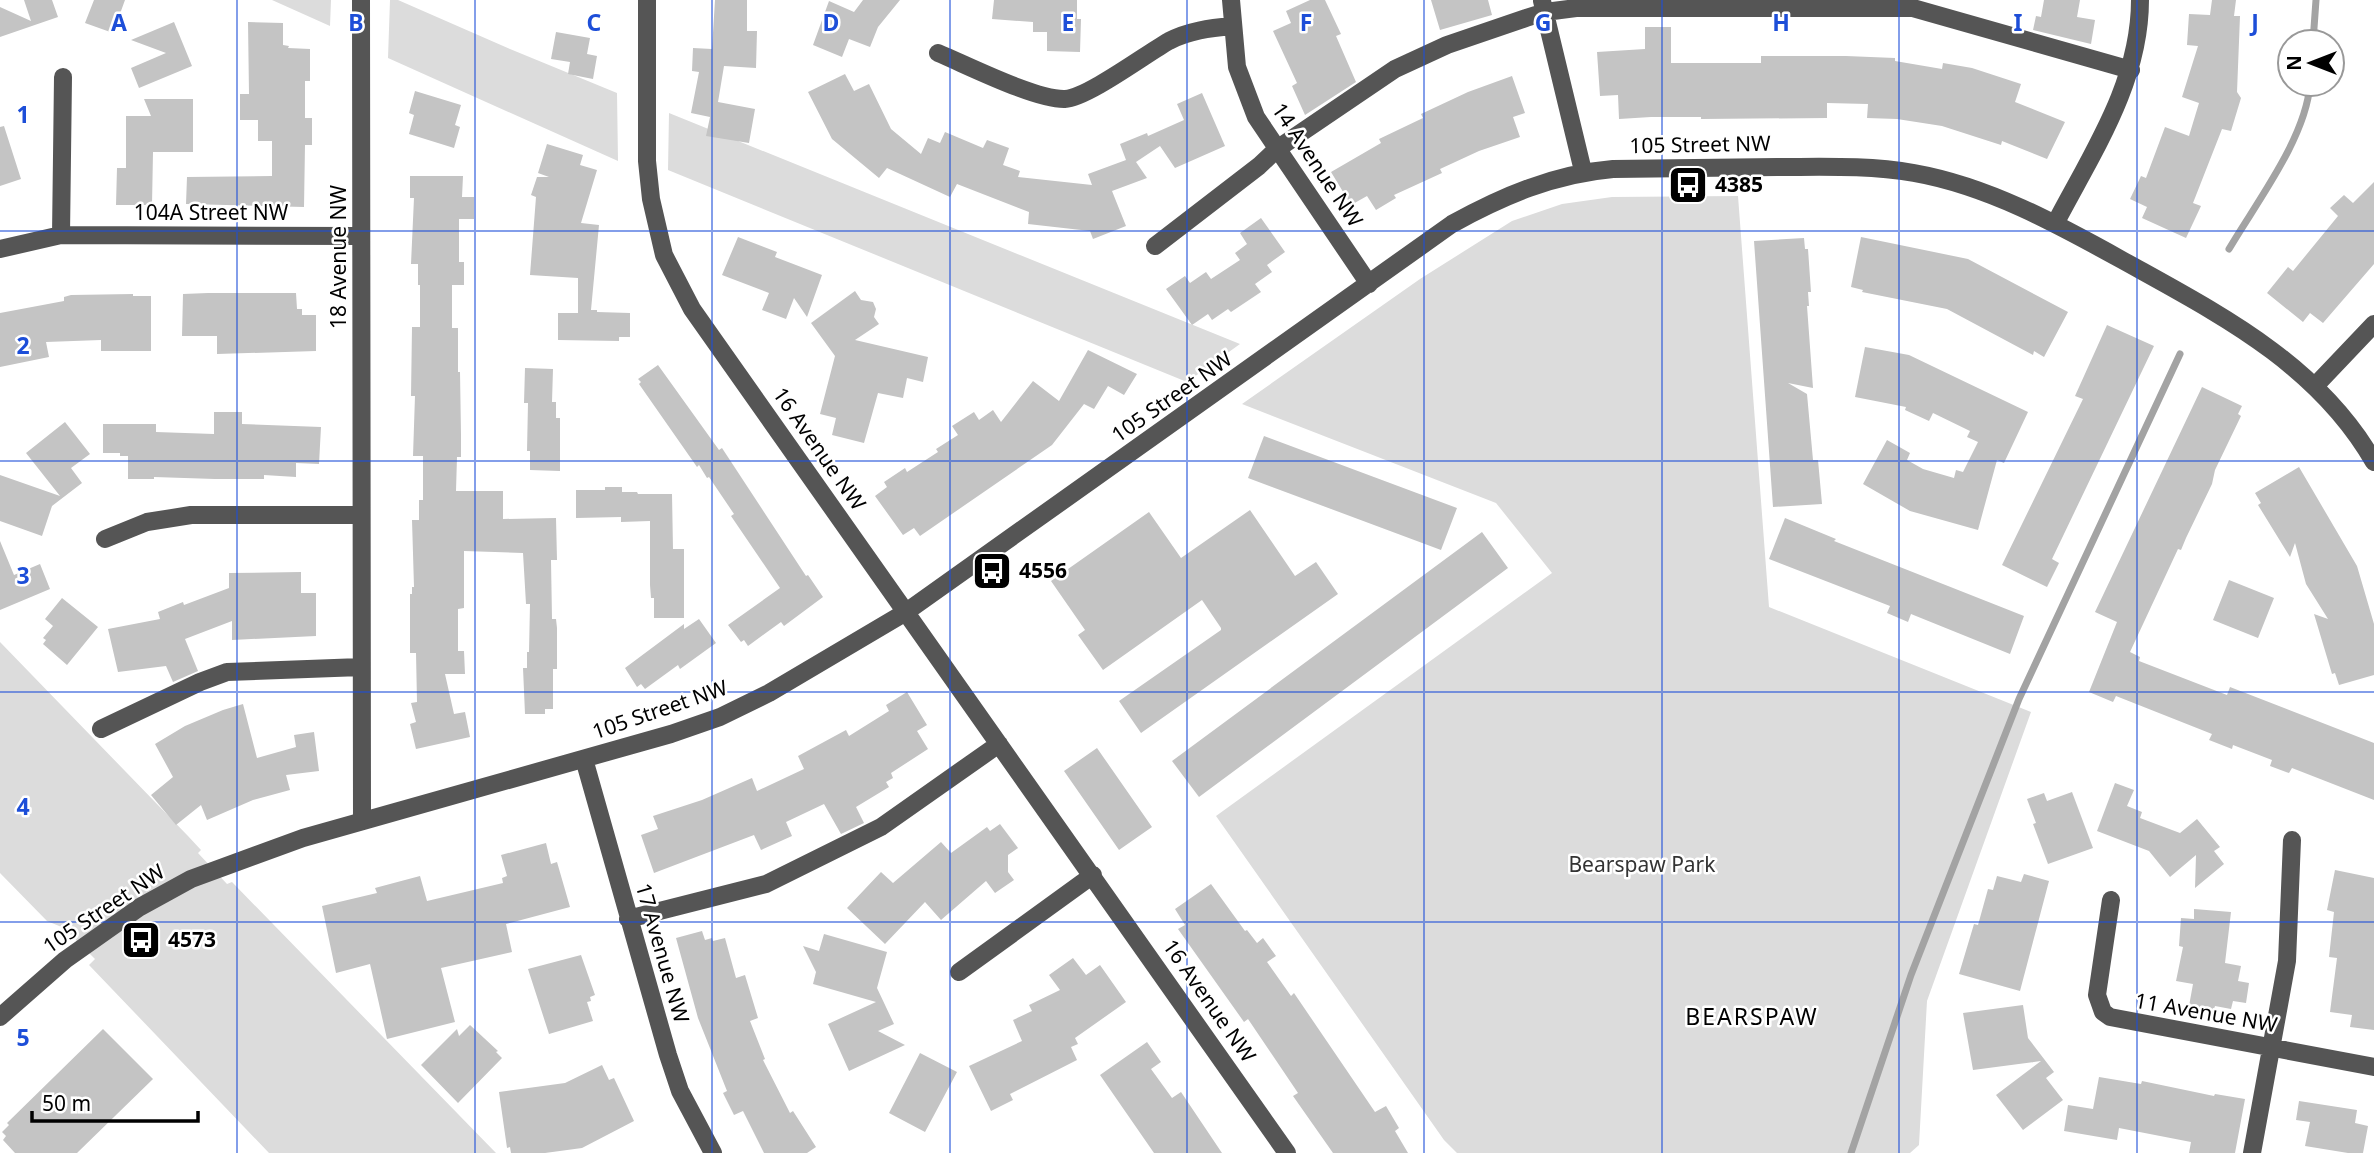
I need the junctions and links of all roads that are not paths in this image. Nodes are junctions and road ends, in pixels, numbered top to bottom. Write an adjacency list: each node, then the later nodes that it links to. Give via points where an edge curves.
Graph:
1 (362, 0): 14 (street, 18 Avenue NW)
2 (647, 0): 23 (street, 16 Avenue NW, via 647,161 650,199 664,255 692,309)
3 (1231, 0): 6 (street, 14 Avenue NW)
4 (2140, 0): 8 (street)
5 (1543, 6): 8 (street, via 1913,8); 10 (street, via 1395,69); 11 (street)
6 (1232, 26): 7 (street, via 1171,40 1091,89 1066,99 1033,92); 10 (street, 14 Avenue NW, via 1245,93)
7 (938, 53)
8 (2131, 69): 12 (street)
9 (63, 77): 13 (street)
10 (1277, 149): 15 (street); 17 (street, 14 Avenue NW)
11 (1583, 171): 12 (street, 105 Street NW, via 1884,169 1983,191); 17 (street, 105 Street NW, via 1486,205)
12 (2055, 224): 19 (street, 105 Street NW, via 2227,319)
13 (61, 235): 14 (street, 104A Street NW); 16 (street, 104A Street NW)
14 (361, 236): 21 (street, 18 Avenue NW)
15 (1156, 246)
16 (0, 249)
17 (1369, 284): 23 (street, 105 Street NW)
18 (2374, 324): 19 (street)
19 (2315, 386): 20 (street)
20 (2374, 462)
21 (361, 514): 22 (street, via 191,516 147,522); 24 (street, 18 Avenue NW)
22 (106, 538)
23 (906, 612): 26 (street, 16 Avenue NW); 27 (street, 105 Street NW, via 720,717)
24 (361, 667): 25 (street, via 228,671); 28 (street, 18 Avenue NW)
25 (101, 729)
26 (999, 744): 30 (street, 16 Avenue NW); 32 (street, via 881,827 766,884)
27 (584, 760): 28 (street, 105 Street NW); 32 (street, 17 Avenue NW)
28 (362, 821): 34 (street, 105 Street NW, via 191,879 140,907 65,960)
29 (2292, 840): 35 (street, via 2287,961)
30 (1093, 875): 33 (street); 38 (street, 16 Avenue NW)
31 (2111, 900): 35 (street, 11 Avenue NW, via 2097,985 2103,1012 2121,1020)
32 (628, 919): 37 (street, 17 Avenue NW, via 680,1091)
33 (959, 972)
34 (0, 1017)
35 (2272, 1048): 36 (street, 11 Avenue NW); 39 (street)
36 (2374, 1067)
37 (713, 1153)
38 (1287, 1153)
39 (2252, 1153)

